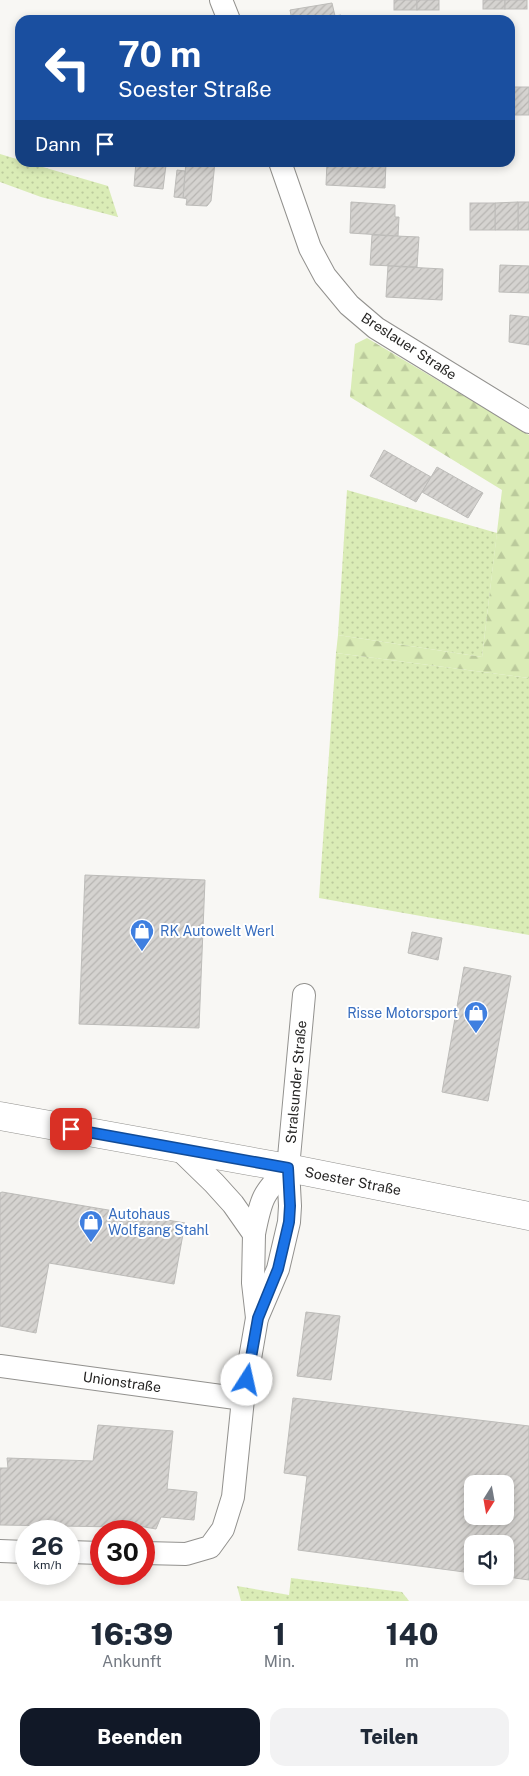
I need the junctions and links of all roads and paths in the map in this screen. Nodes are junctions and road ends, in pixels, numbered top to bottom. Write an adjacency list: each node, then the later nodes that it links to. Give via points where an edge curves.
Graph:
1 (222, 0): 2 (street)
2 (227, 15)
3 (282, 167): 4 (street, Breslauer Straße, via 310,248 326,276 349,305 376,328)
4 (529, 422)
5 (304, 995): 8 (street, Stralsunder Straße)
6 (0, 1116): 7 (main road, Soester Straße)
7 (178, 1148): 8 (main road, Soester Straße); 10 (street, via 226,1197)
8 (288, 1168): 9 (main road, Soester Straße); 10 (street, via 267,1190 260,1203); 11 (street, via 290,1206 287,1230 278,1269)
9 (529, 1216)
10 (254, 1234): 11 (street, via 253,1283)
11 (258, 1318): 13 (street)
12 (0, 1366): 13 (street, Unionstraße)
13 (243, 1399): 16 (street, via 233,1496 223,1529 210,1547 186,1554)
14 (0, 1551): 15 (street)
15 (15, 1552)
16 (155, 1553)

